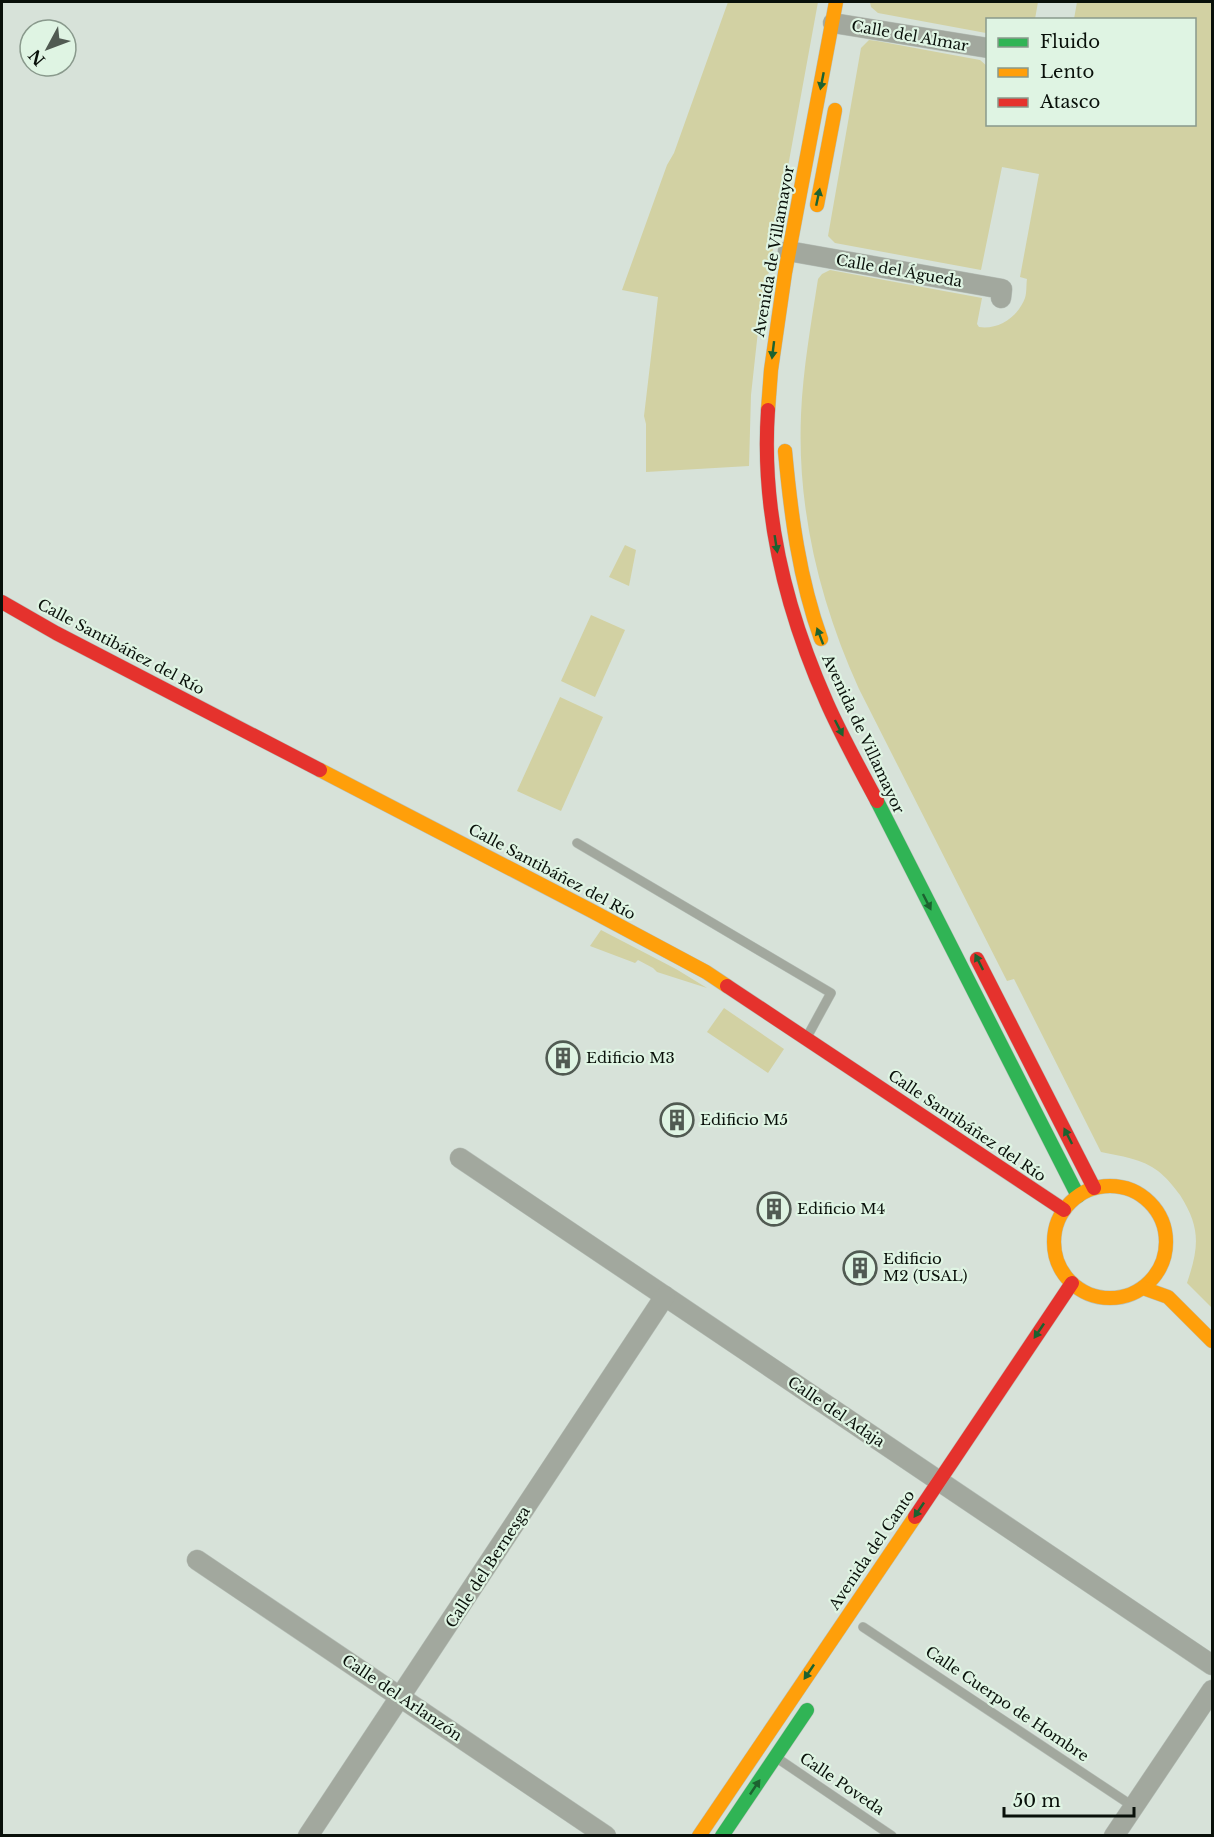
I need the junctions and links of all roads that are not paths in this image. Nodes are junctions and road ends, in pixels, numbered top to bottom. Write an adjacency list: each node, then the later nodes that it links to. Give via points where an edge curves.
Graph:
1 (836, 2): 2 (main road, Avenida de Villamayor)
2 (845, 24): 3 (street, Calle del Almar); 6 (main road, Avenida de Villamayor, one-way to 6)
3 (986, 48)
4 (837, 94): 5 (main road, one-way to 4)
5 (813, 220)
6 (802, 253): 7 (street, Calle del Águeda, via 1002,289); 16 (main road, Avenida de Villamayor, one-way to 16, via 775,328 766,439 770,505 780,567 798,631 827,704)
7 (1001, 298)
8 (784, 442): 10 (main road, Avenida de Villamayor, one-way to 8, via 814,621 798,556)
9 (2, 602): 13 (main road, Calle Santibáñez del Río, via 706,972)
10 (826, 651)
11 (577, 843): 13 (lane, via 831,993)
12 (973, 950): 15 (main road, one-way to 12)
13 (806, 1039): 17 (main road, Calle Santibáñez del Río)
14 (460, 1158): 21 (street, Calle del Adaja)
15 (1094, 1188): 16 (main road); 18 (main road, via 1128,1189 1155,1208 1166,1239)
16 (1078, 1196): 17 (main road)
17 (1064, 1210): 19 (main road, via 1057,1224 1055,1248 1062,1270)
18 (1159, 1270): 20 (main road); 22 (main road)
19 (1072, 1282): 20 (main road, via 1084,1298 1125,1296); 24 (main road, Avenida del Canto, one-way to 24)
20 (1143, 1288): 22 (main road)
21 (665, 1296): 24 (street, Calle del Adaja); 29 (street, Calle del Bernesga)
22 (1168, 1298): 23 (main road)
23 (1212, 1341)
24 (950, 1488): 27 (street, Calle del Adaja); 35 (main road, Avenida del Canto, one-way to 35)
25 (197, 1560): 29 (street, Calle del Arlanzón)
26 (863, 1627): 32 (lane, Calle Cuerpo de Hombre)
27 (1212, 1665)
28 (1212, 1690): 32 (street)
29 (401, 1697): 33 (street, Calle del Bernesga); 34 (street, Calle del Arlanzón)
30 (813, 1701): 31 (main road)
31 (775, 1756): 36 (main road, one-way to 31); 37 (lane, Calle Poveda)
32 (1134, 1807): 38 (street)
33 (308, 1836)
34 (606, 1836)
35 (699, 1836)
36 (722, 1836)
37 (892, 1836)
38 (1114, 1836)

